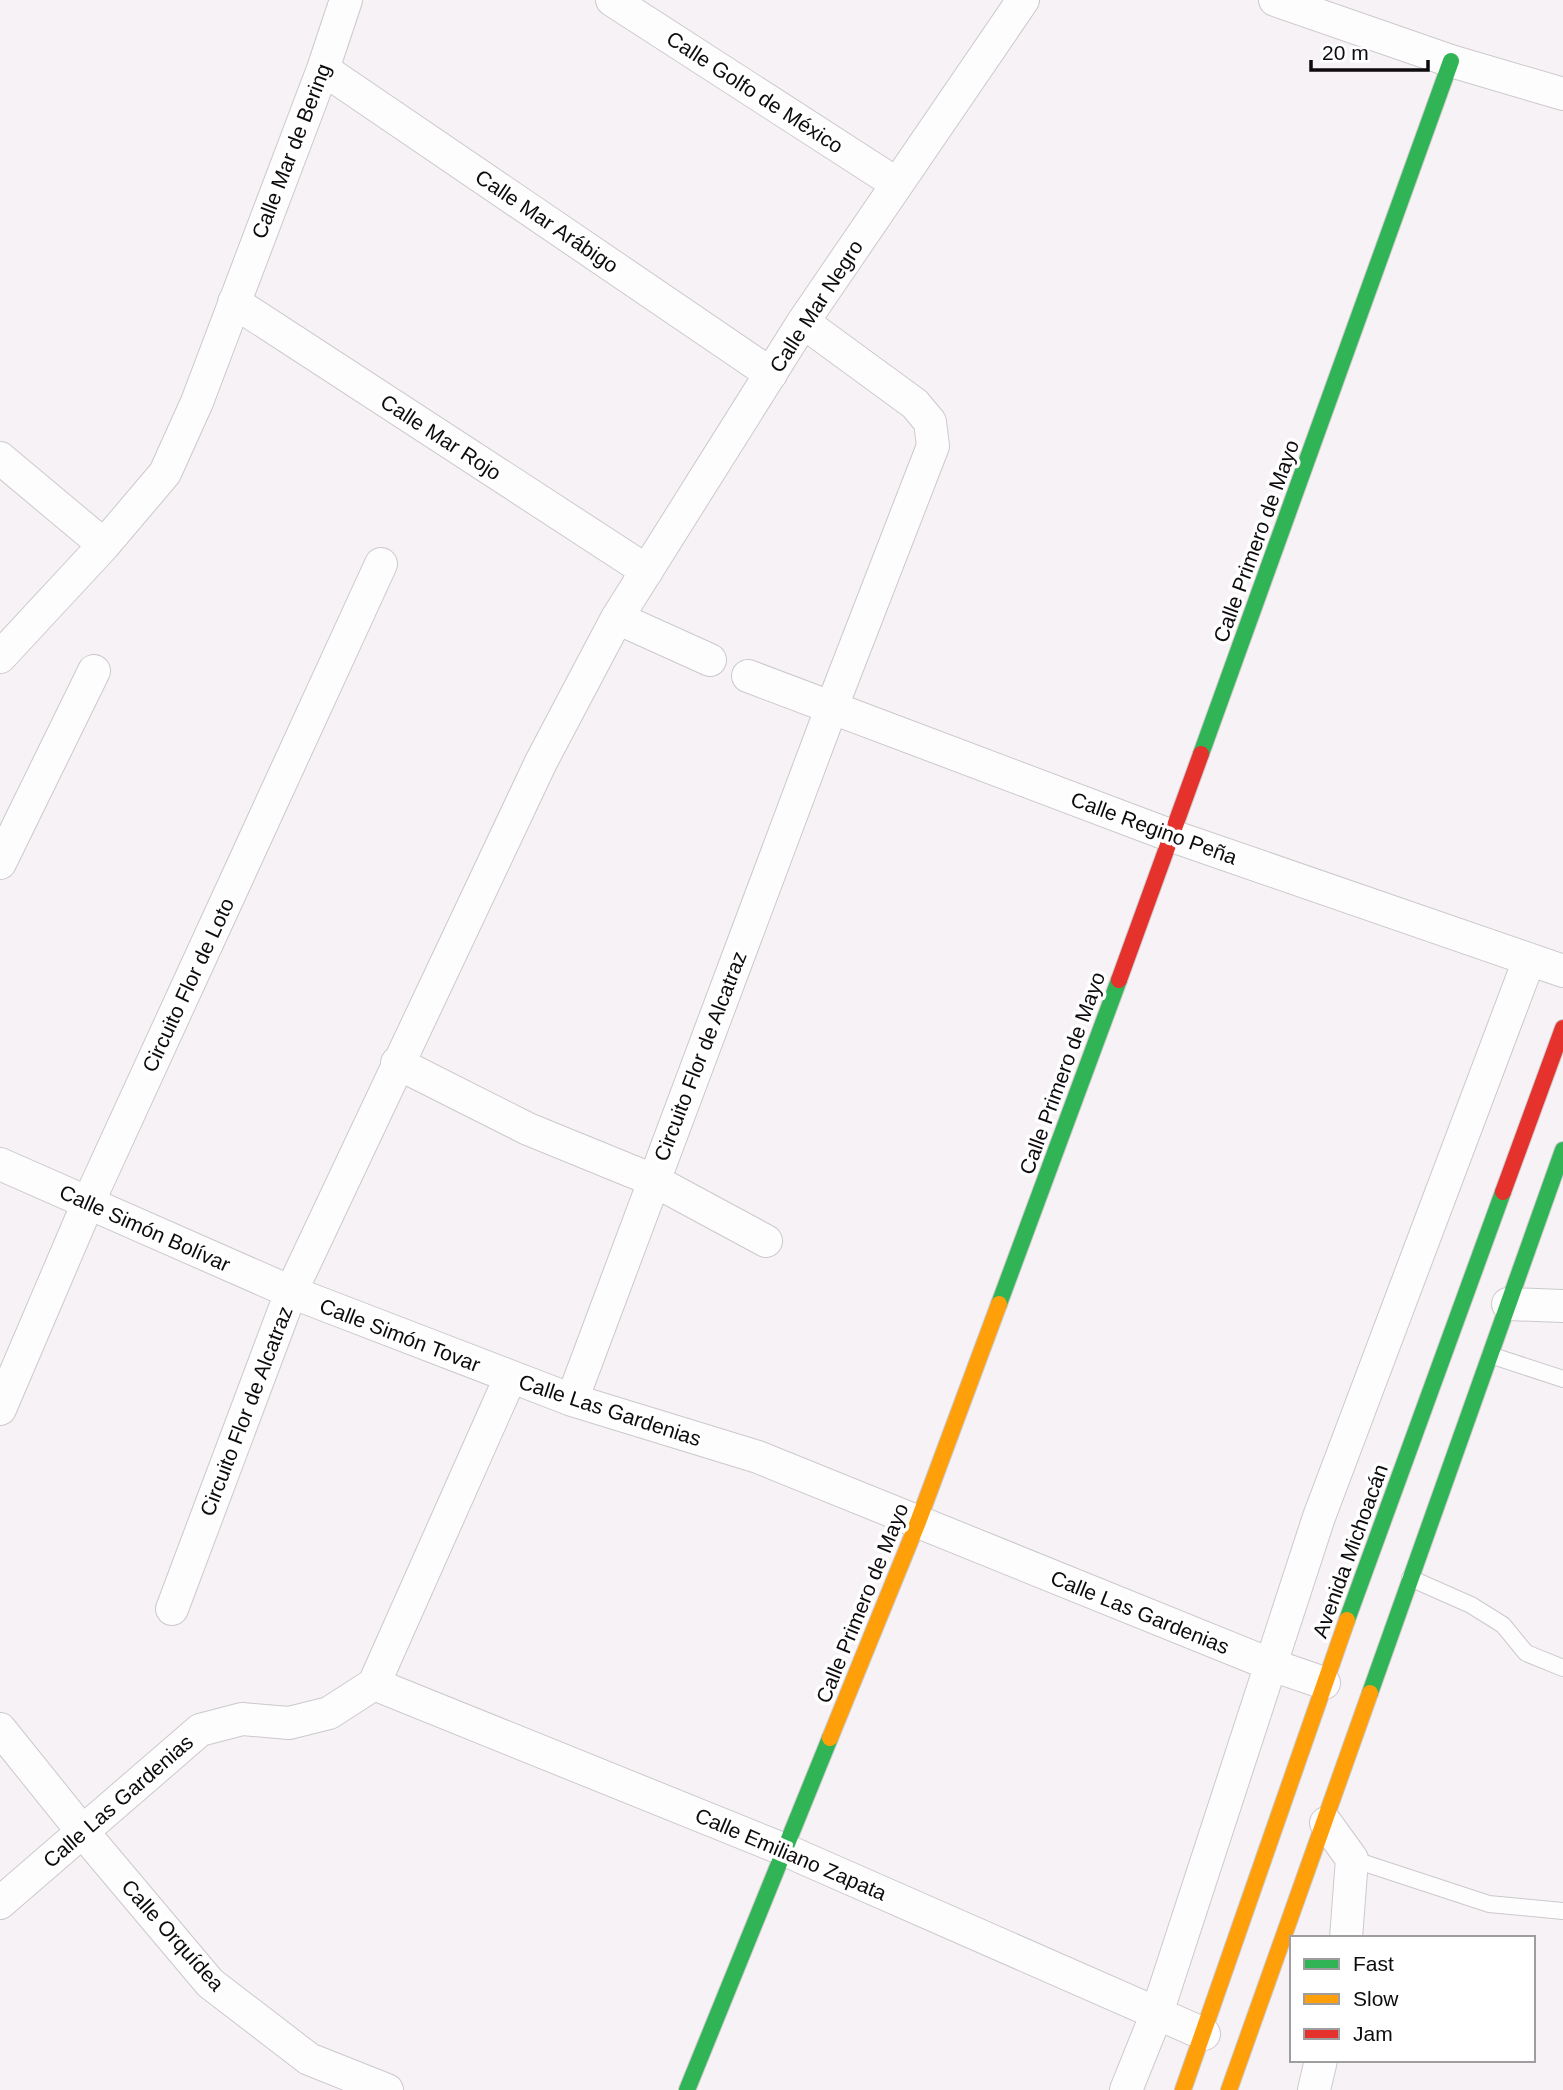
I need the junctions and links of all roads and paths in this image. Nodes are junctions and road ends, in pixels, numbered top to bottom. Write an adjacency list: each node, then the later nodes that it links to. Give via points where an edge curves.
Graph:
1 (346, 0): 6 (street, Calle Mar de Bering)
2 (612, 0): 8 (street, Calle Golfo de México)
3 (1023, 0): 8 (street, Calle Mar Negro)
4 (1275, 0): 5 (street)
5 (1451, 61): 7 (street); 22 (street, Calle Primero de Mayo)
6 (323, 69): 9 (street, Calle Mar de Bering); 11 (street, Calle Mar Arábigo)
7 (1563, 94)
8 (897, 184): 10 (street, Calle Mar Negro)
9 (234, 302): 13 (street, Calle Mar de Bering, via 165,473); 15 (street, Calle Mar Rojo)
10 (803, 322): 11 (street, Calle Mar Negro); 21 (street, Circuito Flor de Alcatraz, via 915,404 930,422 933,446)
11 (771, 374): 15 (street, Calle Mar Negro)
12 (0, 458): 13 (street)
13 (104, 545): 17 (street, Calle Mar de Bering)
14 (381, 564): 31 (street, Circuito Flor de Loto)
15 (647, 571): 16 (street, Calle Mar Negro)
16 (617, 618): 18 (street); 27 (street, Circuito Flor de Alcatraz, via 541,762)
17 (0, 657)
18 (710, 660)
19 (94, 671): 23 (street)
20 (747, 676): 21 (street, Calle Regino Peña)
21 (831, 709): 22 (street, Calle Regino Peña); 30 (street, Circuito Flor de Alcatraz)
22 (1172, 836): 24 (street, Calle Regino Peña); 41 (street, Calle Primero de Mayo)
23 (0, 863)
24 (1529, 960): 25 (street, Calle Regino Peña); 44 (street, via 1319,1517)
25 (1563, 971)
26 (1563, 1028): 46 (street, Avenida Michoacán)
27 (397, 1063): 30 (street, Circuito Flor de Alcatraz, via 528,1129); 33 (street, Circuito Flor de Alcatraz)
28 (1563, 1150): 34 (street)
29 (0, 1164): 31 (street, Calle Simón Bolívar)
30 (653, 1180): 32 (street); 39 (street)
31 (88, 1203): 33 (street, Calle Simón Bolívar); 40 (street, Circuito Flor de Loto)
32 (766, 1241)
33 (290, 1292): 37 (street, Calle Simón Tovar); 43 (street, Circuito Flor de Alcatraz)
34 (1508, 1304): 35 (street); 36 (street)
35 (1563, 1306)
36 (1490, 1356): 38 (lane); 42 (street)
37 (510, 1378): 39 (street, Calle Las Gardenias); 47 (street, Calle Las Gardenias)
38 (1563, 1379)
39 (572, 1400): 41 (street, Calle Las Gardenias, via 758,1457)
40 (0, 1409)
41 (918, 1522): 44 (street, Calle Las Gardenias); 51 (street, Calle Primero de Mayo)
42 (1410, 1578): 45 (lane, via 1471,1605 1503,1625 1527,1653); 49 (street)
43 (172, 1609)
44 (1272, 1665): 46 (street, Calle Las Gardenias); 56 (street)
45 (1563, 1668)
46 (1324, 1683): 57 (street, Avenida Michoacán)
47 (374, 1684): 50 (street, Calle Las Gardenias, via 329,1713 289,1723 242,1719 200,1730); 51 (street, Calle Emiliano Zapata)
48 (0, 1729): 50 (street, Calle Orquídea)
49 (1326, 1823): 52 (street); 63 (street)
50 (82, 1832): 53 (street, Calle Las Gardenias); 59 (street, Calle Orquídea, via 210,1983 309,2059)
51 (785, 1850): 56 (street, Calle Emiliano Zapata); 60 (street, Calle Primero de Mayo)
52 (1352, 1859): 54 (lane, via 1489,1904); 55 (street)
53 (0, 1903)
54 (1563, 1911)
55 (1346, 1936)
56 (1157, 2013): 57 (street, Calle Emiliano Zapata); 61 (street)
57 (1204, 2034): 62 (street, Avenida Michoacán)
58 (1321, 2062): 64 (street)
59 (387, 2090)
60 (687, 2090)
61 (1126, 2090)
62 (1183, 2090)
63 (1229, 2090)
64 (1314, 2090)

